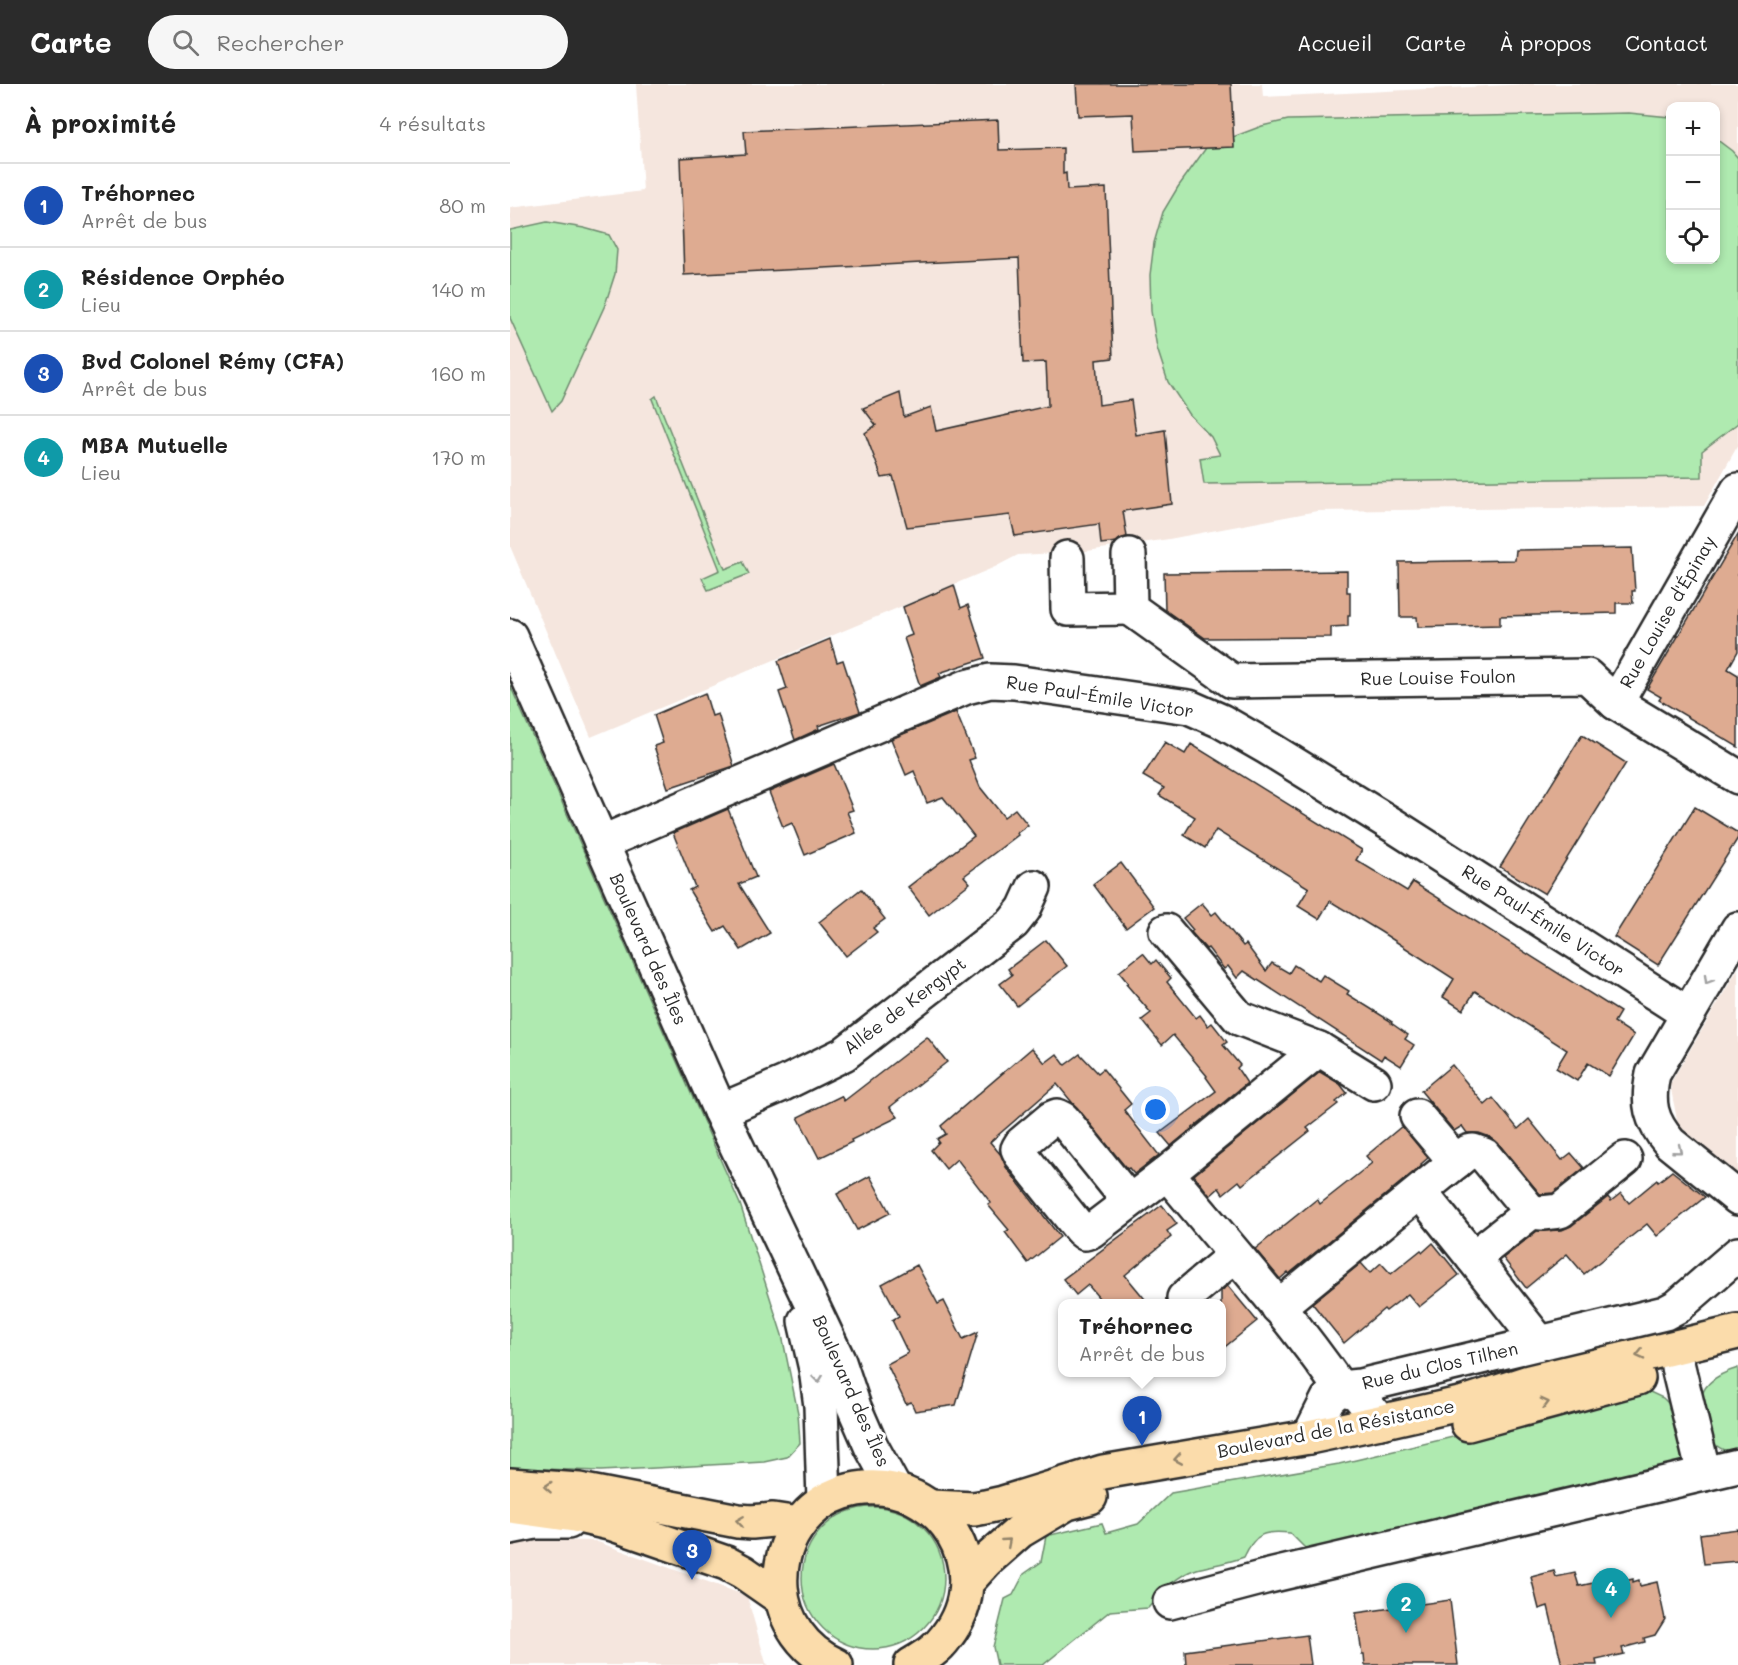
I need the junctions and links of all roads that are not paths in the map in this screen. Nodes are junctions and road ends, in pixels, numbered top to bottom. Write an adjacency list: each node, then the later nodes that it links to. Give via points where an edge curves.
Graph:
1 (1738, 490): 6 (street, Rue Louise d'Épinay)
2 (1129, 555): 4 (street)
3 (1067, 558): 4 (street, via 1068,609)
4 (1130, 608): 6 (street, Rue Louise Foulon, via 1232,681 1587,676)
5 (510, 636): 8 (street, Boulevard des Îles)
6 (1616, 703): 7 (street, Rue Louise Foulon)
7 (1738, 777)
8 (601, 843): 12 (street, Rue Paul-Émile Victor, via 955,692 990,681 1189,707 1268,748 1396,826); 15 (street, Boulevard des Îles)
9 (1034, 887): 15 (street, Allée de Kergypt, via 1012,923 844,1054)
10 (1738, 929): 12 (street, one-way to 12)
11 (1166, 931): 13 (street, via 1239,1018)
12 (1688, 1014): 21 (street, one-way to 21, via 1653,1074 1650,1106 1660,1132 1670,1143)
13 (1319, 1049): 14 (street); 19 (street)
14 (1374, 1083)
15 (720, 1112): 27 (street, Boulevard des Îles)
16 (1418, 1116): 18 (street)
17 (1625, 1159): 23 (street, via 1560,1211)
18 (1456, 1162): 20 (street); 23 (street, via 1468,1152 1484,1155)
19 (1167, 1173): 22 (street); 25 (street, Rue du Clos Tilhen)
20 (1420, 1192): 26 (street, Rue du Clos Tilhen); 29 (street)
21 (1738, 1198)
22 (1130, 1202)
23 (1532, 1212): 26 (street)
24 (1738, 1254): 31 (street, Rue du Clos Tilhen, via 1665,1313)
25 (1235, 1255): 28 (street); 29 (street, Rue du Clos Tilhen)
26 (1473, 1258): 31 (street, Rue du Clos Tilhen)
27 (790, 1261): 40 (street, Boulevard des Îles, via 839,1362 871,1446); 41 (street, Boulevard des Îles, one-way to 41, via 816,1369)
28 (1184, 1298)
29 (1278, 1307): 34 (street, Rue du Clos Tilhen)
30 (1738, 1332): 35 (main road, Boulevard de la Résistance, one-way to 35)
31 (1540, 1343): 34 (street, Rue du Clos Tilhen)
32 (1738, 1354): 33 (main road, Boulevard de la Résistance)
33 (1678, 1368): 38 (street); 47 (main road, Boulevard de la Résistance, one-way to 33, via 1020,1531 1067,1503 1425,1434)
34 (1340, 1388): 35 (street, Rue du Clos Tilhen, via 1357,1393); 36 (street, Rue du Clos Tilhen, via 1328,1399)
35 (1380, 1422): 36 (main road, Boulevard de la Résistance)
36 (1310, 1437): 43 (main road, Boulevard de la Résistance, one-way to 43, via 1103,1472 985,1508)
37 (1738, 1466): 38 (street)
38 (1704, 1474): 49 (street)
39 (510, 1485): 45 (main road, one-way to 39, via 738,1521 579,1490)
40 (895, 1490): 41 (main road, via 863,1488); 43 (main road)
41 (824, 1500): 45 (main road)
42 (510, 1506): 44 (main road)
43 (932, 1507): 47 (main road, via 950,1529 962,1555)
44 (613, 1524): 46 (street, via 535,1522); 48 (main road, via 726,1563)
45 (798, 1524): 48 (main road, via 786,1547 780,1573)
46 (510, 1527)
47 (966, 1583): 50 (main road)
48 (782, 1599): 51 (main road, via 797,1635 810,1650)
49 (1170, 1602)
50 (952, 1651): 52 (main road, via 929,1654)
51 (836, 1665)
52 (911, 1665)

